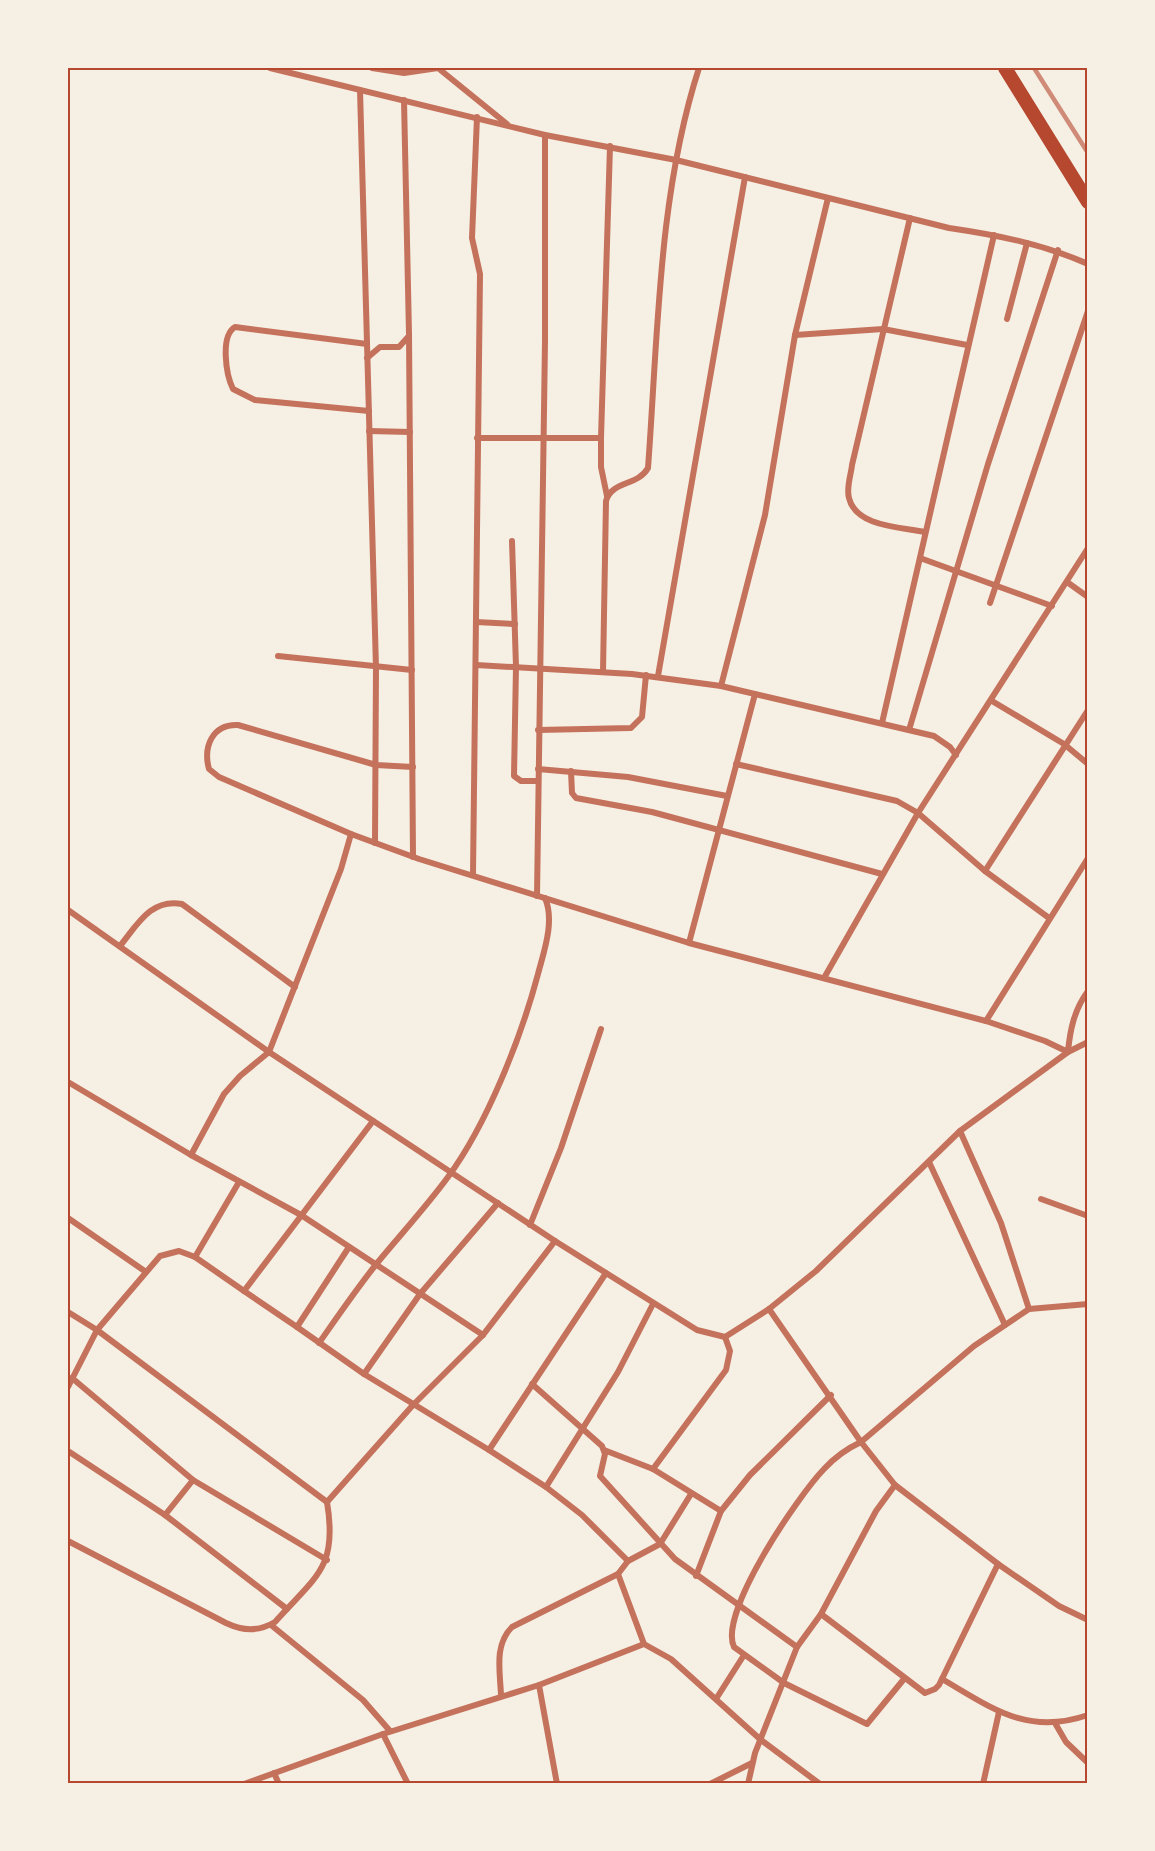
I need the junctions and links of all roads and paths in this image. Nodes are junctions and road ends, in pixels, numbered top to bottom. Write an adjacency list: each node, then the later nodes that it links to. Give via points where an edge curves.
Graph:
1 (270, 68): 6 (street)
2 (372, 68): 3 (street, via 404,72)
3 (438, 68): 9 (street)
4 (699, 68): 12 (street)
5 (1005, 68): 15 (highway)
6 (360, 90): 7 (street); 26 (street)
7 (404, 100): 8 (street); 24 (street)
8 (477, 117): 9 (street); 32 (street, via 472,238 480,274)
9 (508, 126): 10 (street)
10 (545, 135): 11 (street); 33 (street)
11 (610, 146): 12 (street); 34 (street)
12 (676, 160): 13 (street); 35 (street, via 648,468 638,480 613,489)
13 (745, 177): 14 (street); 56 (street)
14 (828, 198): 16 (street); 25 (street)
15 (1088, 202)
16 (910, 218): 17 (street); 23 (street)
17 (993, 235): 18 (street); 27 (street)
18 (1027, 243): 19 (street); 22 (street)
19 (1058, 250): 20 (street); 40 (street)
20 (1088, 264)
21 (1088, 310): 42 (street)
22 (1007, 320)
23 (883, 329): 25 (street); 27 (street); 36 (street, via 848,495 852,508 865,518)
24 (409, 334): 28 (street, via 399,347 380,347); 31 (street)
25 (795, 335): 57 (street, via 765,515)
26 (367, 344): 28 (street); 29 (street, via 235,327 228,334 226,368 233,389 255,400)
27 (967, 345): 36 (street)
28 (367, 358): 29 (street)
29 (369, 411): 30 (street)
30 (369, 431): 31 (street); 51 (street)
31 (410, 432): 53 (street)
32 (477, 438): 33 (street); 46 (street)
33 (544, 438): 34 (street); 52 (street)
34 (601, 438): 35 (street)
35 (607, 497): 54 (street)
36 (925, 532): 39 (street)
37 (512, 540): 47 (street)
38 (1088, 548): 41 (street)
39 (920, 558): 40 (street); 61 (street)
40 (955, 572): 42 (street); 63 (street)
41 (1067, 582): 43 (street); 45 (street)
42 (996, 586): 44 (street); 45 (street)
43 (1088, 597)
44 (990, 603)
45 (1052, 606): 59 (street)
46 (476, 622): 47 (street); 49 (street)
47 (515, 624): 50 (street)
48 (278, 656): 51 (street)
49 (476, 665): 50 (street); 81 (street)
50 (516, 667): 52 (street); 72 (street, via 514,776 521,781)
51 (376, 668): 53 (street); 68 (street)
52 (538, 668): 54 (street); 62 (street)
53 (412, 670): 69 (street)
54 (603, 672): 55 (street)
55 (646, 675): 56 (street); 62 (street, via 642,717 636,726)
56 (658, 676): 57 (street)
57 (720, 686): 58 (street)
58 (755, 694): 61 (street); 66 (street)
59 (992, 700): 64 (street); 65 (street)
60 (1088, 710): 64 (street)
61 (882, 723): 63 (street)
62 (538, 730): 70 (street)
63 (909, 730): 65 (street, via 934,735)
64 (1064, 744): 67 (street); 80 (street)
65 (956, 755): 74 (street)
66 (735, 764): 73 (street); 74 (street, via 897,801)
67 (1088, 764)
68 (376, 765): 69 (street); 76 (street, via 238,726 213,733 207,747 209,769 219,777); 77 (street)
69 (413, 767): 78 (street)
70 (538, 769): 71 (street); 72 (street)
71 (570, 771): 73 (street, via 628,777); 75 (street, via 576,798)
72 (538, 782): 83 (street)
73 (727, 796): 75 (street)
74 (918, 813): 80 (street); 82 (street)
75 (718, 829): 82 (street); 87 (street)
76 (351, 834): 77 (street); 90 (street)
77 (375, 843): 78 (street)
78 (413, 857): 81 (street)
79 (1088, 858): 86 (street)
80 (985, 871): 86 (street)
81 (473, 874): 83 (street)
82 (882, 874): 89 (street)
83 (537, 896): 84 (street)
84 (545, 898): 87 (street); 102 (street, via 549,908 545,942 522,1028 499,1083)
85 (68, 910): 88 (street)
86 (1049, 918): 92 (street)
87 (689, 943): 89 (street)
88 (120, 946): 90 (street, via 152,908 170,902 182,904); 95 (street)
89 (824, 978): 92 (street)
90 (295, 987): 95 (street)
91 (1088, 991): 96 (street, via 1070,1028)
92 (986, 1021): 96 (street)
93 (601, 1029): 109 (street, via 561,1149)
94 (1086, 1044): 96 (street)
95 (269, 1052): 98 (street); 100 (street, via 224,1094)
96 (1068, 1052): 99 (street)
97 (68, 1082): 100 (street)
98 (373, 1121): 102 (street); 106 (street)
99 (960, 1131): 101 (street); 121 (street, via 1001,1223)
100 (191, 1155): 103 (street)
101 (929, 1162): 120 (street, via 816,1271); 123 (street)
102 (451, 1172): 105 (street); 113 (street)
103 (239, 1182): 106 (street); 112 (street)
104 (1041, 1199): 107 (street)
105 (498, 1203): 109 (street); 117 (street)
106 (301, 1215): 111 (street); 116 (street)
107 (1088, 1216)
108 (68, 1220): 114 (street)
109 (530, 1225): 110 (street)
110 (555, 1241): 115 (street); 126 (street)
111 (349, 1247): 113 (street); 124 (street)
112 (195, 1257): 114 (street, via 168,1252); 116 (street)
113 (376, 1264): 117 (street); 128 (street)
114 (146, 1272): 125 (street)
115 (606, 1273): 118 (street); 131 (street)
116 (244, 1291): 124 (street)
117 (420, 1294): 126 (street); 129 (street)
118 (653, 1304): 127 (street, via 697,1330); 135 (street)
119 (1088, 1304): 121 (street)
120 (769, 1309): 127 (street); 133 (street)
121 (1029, 1309): 123 (street)
122 (68, 1312): 125 (street)
123 (1005, 1325): 136 (street, via 974,1346)
124 (297, 1327): 128 (street)
125 (98, 1330): 130 (street); 145 (street)
126 (483, 1335): 134 (street)
127 (725, 1337): 140 (street, via 730,1352 726,1370)
128 (319, 1343): 129 (street)
129 (364, 1374): 134 (street)
130 (72, 1378): 132 (street); 141 (street)
131 (532, 1384): 135 (street); 137 (street)
132 (68, 1387)
133 (831, 1395): 136 (street); 146 (street, via 750,1475)
134 (413, 1405): 137 (street); 145 (street)
135 (584, 1430): 138 (street); 143 (street)
136 (861, 1442): 142 (street); 155 (street, via 843,1451 808,1488 772,1541)
137 (489, 1450): 143 (street)
138 (604, 1450): 140 (street); 149 (street, via 600,1476)
139 (68, 1451): 147 (street)
140 (652, 1469): 144 (street)
141 (193, 1480): 147 (street); 150 (street)
142 (895, 1485): 152 (street); 157 (street, via 876,1511)
143 (546, 1487): 151 (street, via 582,1515)
144 (691, 1494): 146 (street); 149 (street)
145 (327, 1502): 150 (street, via 331,1526)
146 (721, 1511): 154 (street)
147 (165, 1515): 156 (street)
148 (68, 1541): 159 (street, via 237,1628 250,1630)
149 (660, 1544): 151 (street); 154 (street)
150 (327, 1560): 156 (street)
151 (628, 1561): 153 (street)
152 (998, 1564): 158 (street, via 1059,1606); 163 (street)
153 (618, 1574): 160 (street); 167 (street, via 512,1627 503,1636 499,1652)
154 (696, 1576): 155 (street)
155 (737, 1605): 161 (street); 162 (street, via 730,1638)
156 (287, 1609): 159 (street)
157 (821, 1614): 161 (street); 164 (street)
158 (1088, 1620)
159 (271, 1625): 172 (street, via 363,1700)
160 (644, 1644): 166 (street); 168 (street, via 671,1659)
161 (797, 1647): 165 (street)
162 (744, 1655): 165 (street); 168 (street)
163 (942, 1678): 164 (street, via 935,1689 925,1693); 169 (street)
164 (904, 1679): 165 (street, via 867,1724)
165 (784, 1683): 173 (street)
166 (539, 1685): 167 (street); 180 (street)
167 (501, 1695): 172 (street)
168 (716, 1699): 173 (street)
169 (999, 1712): 171 (street, via 1035,1723); 184 (street)
170 (1088, 1715): 171 (street)
171 (1055, 1723): 175 (street, via 1066,1742)
172 (387, 1733): 176 (street); 179 (street)
173 (761, 1740): 174 (street); 183 (street)
174 (752, 1763): 181 (street); 182 (street)
175 (1088, 1763)
176 (274, 1773): 177 (street); 178 (street)
177 (244, 1784)
178 (279, 1784)
179 (408, 1784)
180 (558, 1784)
181 (710, 1784)
182 (748, 1784)
183 (820, 1784)
184 (983, 1784)

